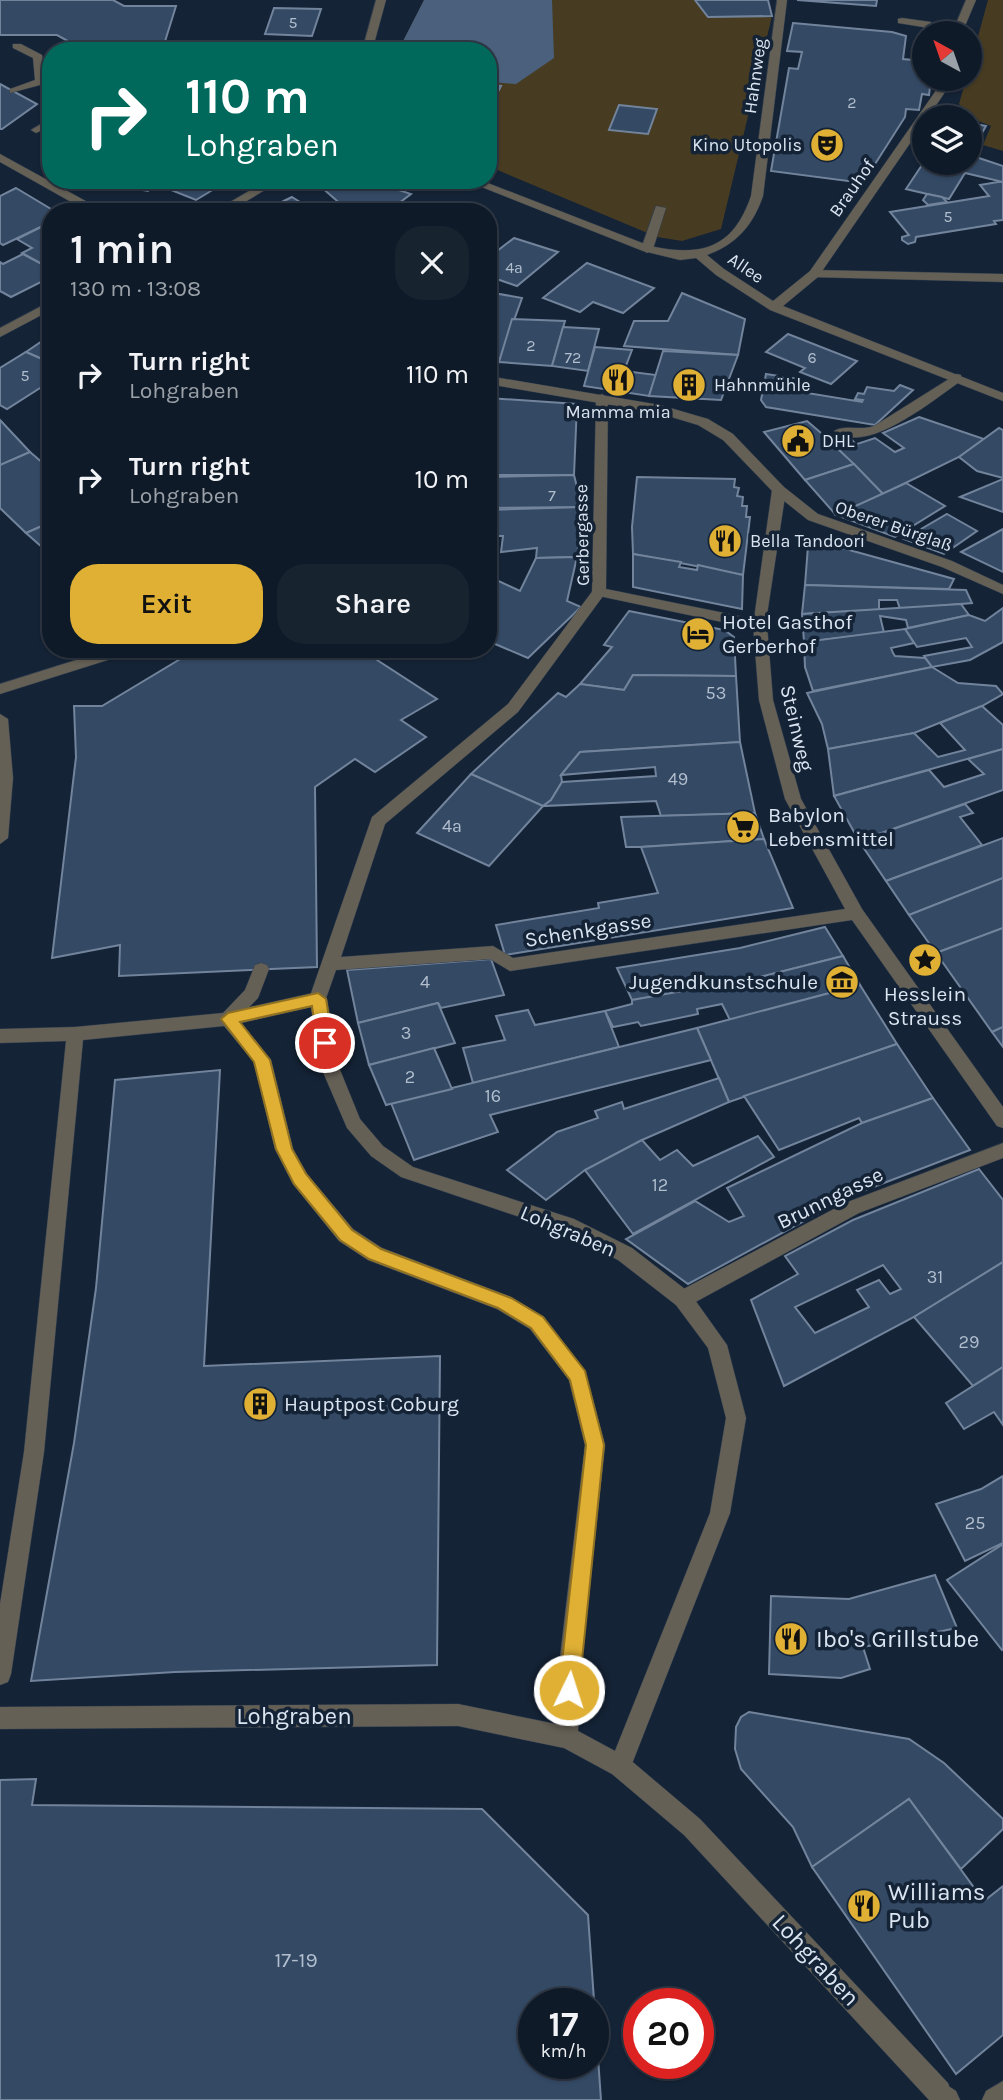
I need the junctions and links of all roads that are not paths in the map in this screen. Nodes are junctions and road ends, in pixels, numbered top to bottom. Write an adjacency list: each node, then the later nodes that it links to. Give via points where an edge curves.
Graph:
1 (381, 0): 7 (street)
2 (782, 0): 24 (street, Hahnweg, via 757,196 750,218 734,237)
3 (971, 0): 5 (street)
4 (902, 21): 6 (street)
5 (962, 21)
6 (912, 22)
7 (369, 42)
8 (17, 46): 9 (street, via 38,57)
9 (42, 72)
10 (42, 85): 11 (street)
11 (14, 91)
12 (940, 91): 25 (street, Brauhof)
13 (42, 127): 14 (street)
14 (36, 131)
15 (0, 157): 16 (street)
16 (42, 181)
17 (56, 189): 20 (street)
18 (261, 189): 21 (street)
19 (491, 189): 23 (street, Allee)
20 (81, 203)
21 (235, 203)
22 (660, 208): 23 (street)
23 (647, 249): 24 (street, Allee, via 680,256)
24 (699, 254): 27 (street, Allee)
25 (814, 274): 26 (street); 27 (street, Brauhof)
26 (1003, 278)
27 (774, 307): 30 (street, Allee)
28 (42, 310): 29 (street)
29 (0, 333)
30 (957, 378): 32 (street, Allee); 34 (street, via 879,429 864,434)
31 (497, 381): 33 (street)
32 (1003, 397)
33 (602, 398): 35 (street, via 703,422 728,437); 37 (street, Gerbergasse)
34 (841, 431)
35 (779, 490): 36 (street, Oberer Bürglaß, via 831,526 947,564); 38 (street, Steinweg)
36 (1003, 590)
37 (599, 592): 38 (street, Gerbergasse); 44 (street, via 513,708 378,821)
38 (760, 625): 43 (street, Steinweg, via 766,700 793,799)
39 (99, 658): 40 (street)
40 (0, 689)
41 (0, 719): 42 (street, via 4,789)
42 (0, 838)
43 (856, 913): 44 (street, Schenkgasse, via 510,965 493,952); 50 (street, Steinweg)
44 (329, 964): 46 (street)
45 (261, 969): 47 (street, via 252,993)
46 (318, 999): 47 (street); 52 (street, Lohgraben, via 329,1065 353,1123 377,1151 407,1172 567,1225 625,1254)
47 (228, 1019): 48 (street); 55 (street, via 262,1060 284,1149 300,1179 346,1235 375,1254 504,1303 537,1323 578,1377 595,1445 570,1666)
48 (75, 1034): 49 (street); 53 (street, via 34,1452)
49 (0, 1036)
50 (1003, 1121)
51 (1003, 1150): 52 (street, Brunngasse, via 852,1208)
52 (683, 1299): 56 (street, Lohgraben, via 717,1345 736,1418 720,1513)
53 (0, 1674)
54 (0, 1718): 55 (street, Lohgraben, via 458,1715)
55 (567, 1737): 56 (street, Lohgraben)
56 (620, 1766): 58 (street, Lohgraben, via 692,1827)
57 (1003, 2093): 59 (street)
58 (943, 2096)
59 (995, 2100)

